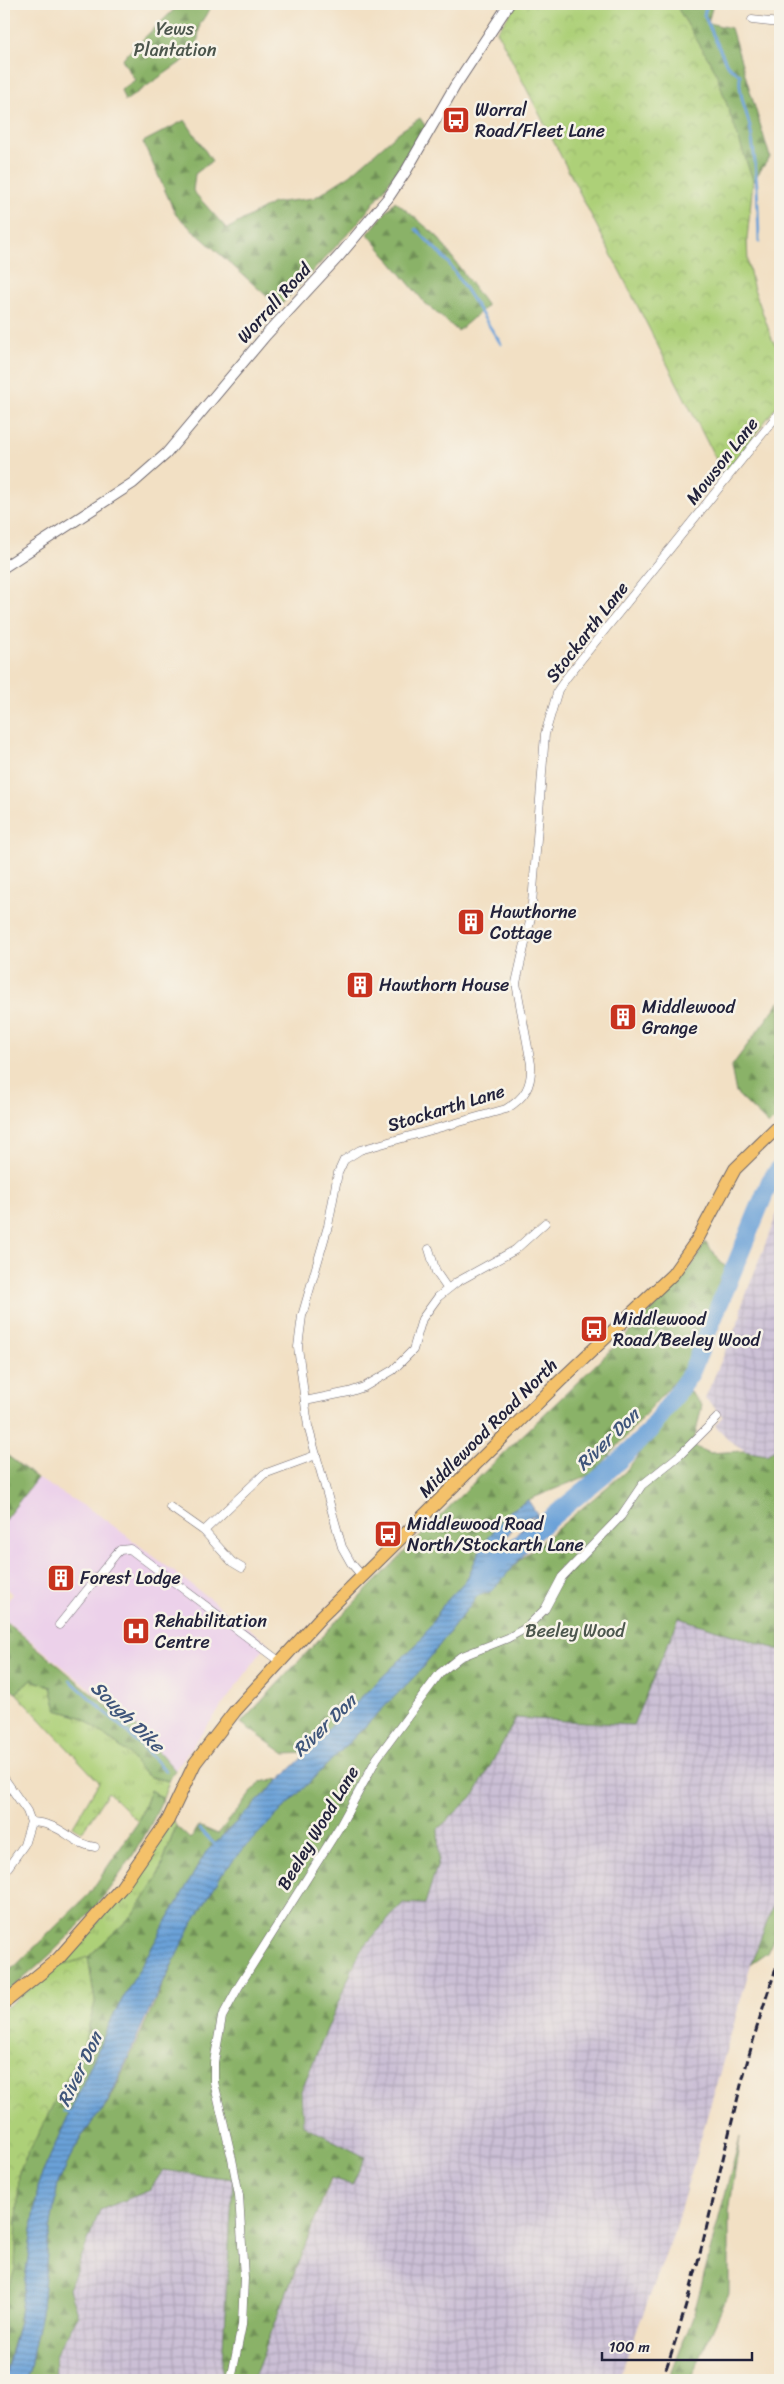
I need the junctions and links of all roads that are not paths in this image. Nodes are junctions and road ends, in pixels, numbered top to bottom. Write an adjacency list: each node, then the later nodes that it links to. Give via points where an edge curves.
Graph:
1 (509, 4): 6 (street, Worrall Road, via 388,198 166,454 133,483)
2 (752, 20): 3 (street)
3 (780, 23)
4 (780, 412): 5 (street, Mowson Lane)
5 (688, 528): 11 (street, Stockarth Lane, via 566,677 552,706 542,757 530,917 516,983 531,1064 528,1089 515,1104 495,1113 360,1150 344,1160 338,1173 328,1226 299,1334)
6 (4, 567)
7 (780, 1125): 17 (main road, Middlewood Road North, via 735,1169 697,1240 673,1274)
8 (545, 1223): 10 (street, via 515,1250)
9 (429, 1249): 10 (street, via 434,1269)
10 (447, 1288): 11 (street, via 422,1318 413,1350 393,1370 364,1387)
11 (304, 1401): 13 (street, Stockarth Lane)
12 (717, 1418): 25 (street, Beeley Wood Lane, via 681,1454 642,1485 621,1516 562,1577 545,1609 526,1628 460,1657 440,1673 377,1758 340,1826 238,1986 222,2017 214,2082 238,2195 244,2278 242,2325)
13 (316, 1455): 15 (street, via 264,1474); 17 (street, Stockarth Lane, via 342,1547)
14 (170, 1506): 15 (street)
15 (204, 1531): 16 (street, via 232,1562)
16 (242, 1568)
17 (363, 1577): 19 (main road, Middlewood Road North)
18 (59, 1625): 19 (street, via 116,1554 130,1549)
19 (279, 1661): 24 (main road, Middlewood Road North, via 195,1763 168,1820 121,1888 58,1958)
20 (4, 1778): 21 (street)
21 (31, 1822): 22 (street, via 50,1824 81,1843); 23 (street, via 24,1845)
22 (96, 1847)
23 (4, 1872)
24 (4, 2004)
25 (231, 2380)

